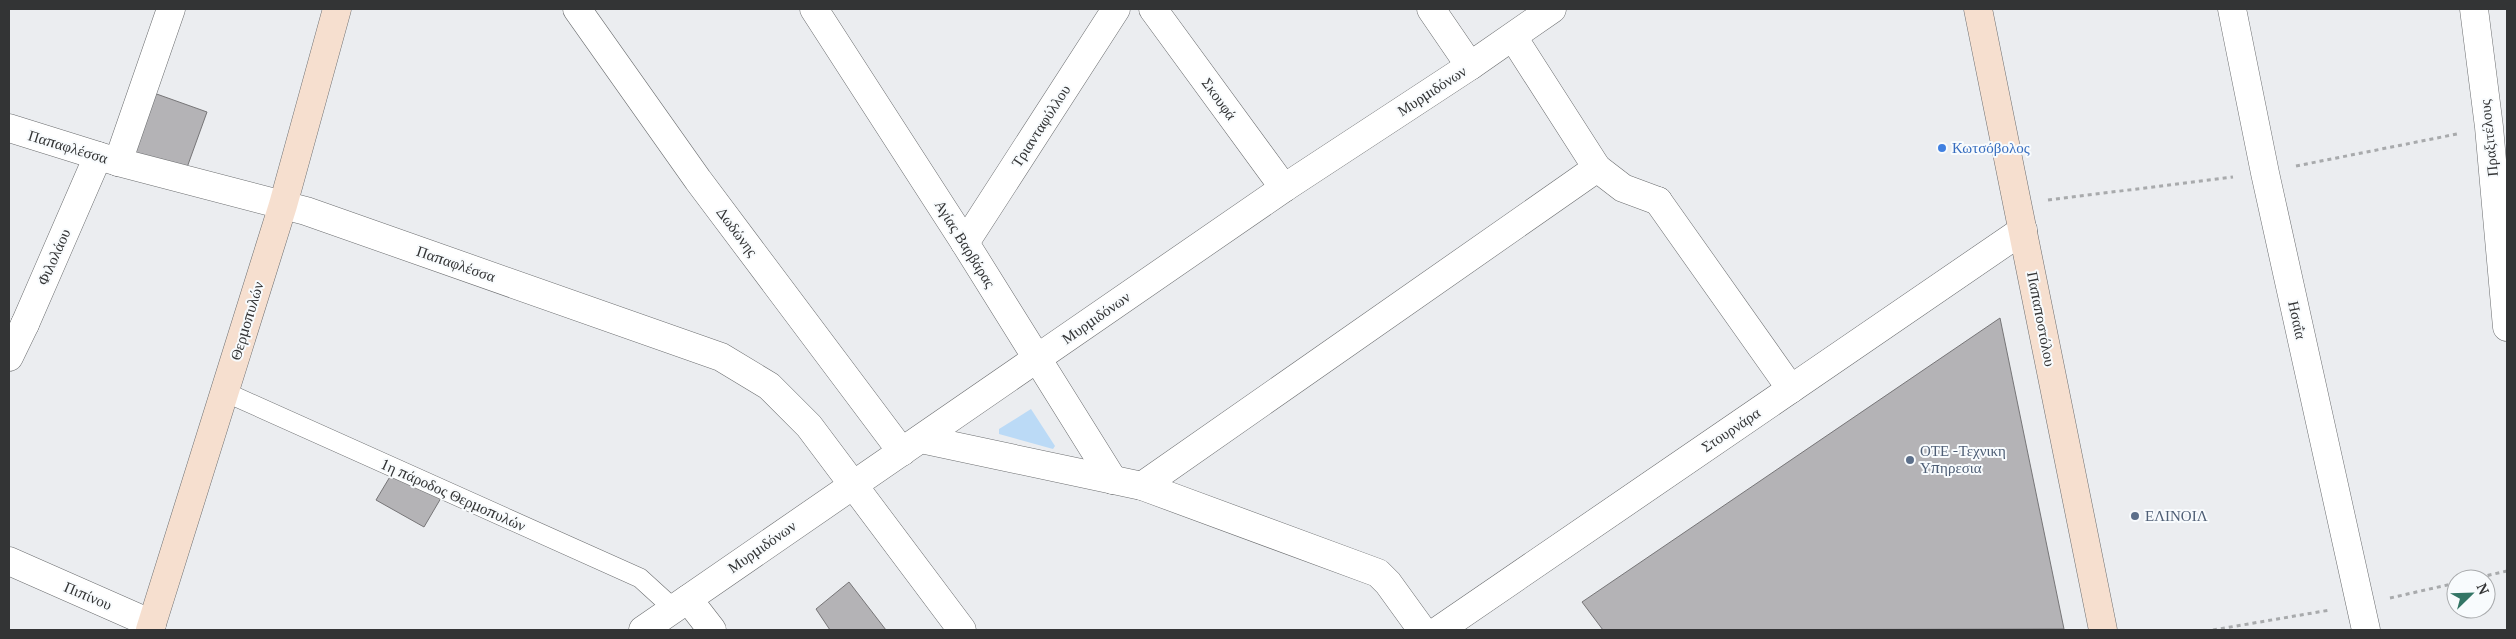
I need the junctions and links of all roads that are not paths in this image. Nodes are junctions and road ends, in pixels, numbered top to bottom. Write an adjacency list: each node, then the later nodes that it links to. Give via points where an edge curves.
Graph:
1 (171, 9): 15 (street, Φιλολάου)
2 (337, 9): 18 (main road, Θερμοπυλών)
3 (577, 9): 26 (street, Δωδώνης, via 698,180)
4 (814, 9): 20 (street, Αγίας Βαρβάρας)
5 (1116, 9): 20 (street, Τριανταφύλλου)
6 (1153, 9): 17 (street, Σκουφά)
7 (1431, 9): 13 (street)
8 (1552, 9): 12 (street, Μυρμιδόνων)
9 (1978, 9): 19 (main road, Παπαποστόλου)
10 (2232, 9): 39 (street, Ησαΐα)
11 (2474, 9): 21 (street, Πραξιτέλους, via 2489,127)
12 (1512, 37): 13 (street, Μυρμιδόνων); 16 (street)
13 (1470, 66): 17 (street, Μυρμιδόνων)
14 (9, 128): 15 (street, Παπαφλέσσα)
15 (108, 159): 18 (street, Παπαφλέσσα); 22 (street, Φιλολάου)
16 (1597, 168): 24 (street, via 1623,188 1658,201); 29 (street)
17 (1284, 188): 23 (street, Μυρμιδόνων)
18 (283, 205): 25 (main road, Θερμοπυλών); 28 (street, Παπαφλέσσα, via 721,357 769,386 809,426)
19 (2023, 230): 24 (street, Στουρνάρα); 38 (main road, Παπαποστόλου)
20 (965, 243): 23 (street, Αγίας Βαρβάρας)
21 (2507, 327)
22 (9, 356)
23 (1037, 358): 26 (street, Μυρμιδόνων); 27 (street, Αγίας Βαρβάρας)
24 (1791, 389): 37 (street, Στουρνάρα)
25 (225, 392): 31 (lane, 1η πάροδος Θερμοπυλών, via 640,578); 32 (main road, Θερμοπυλών)
26 (911, 445): 27 (street); 28 (street, Μυρμιδόνων)
27 (1113, 480): 29 (street)
28 (854, 485): 31 (street, Μυρμιδόνων); 35 (street)
29 (1142, 486): 36 (street, via 1378,573)
30 (9, 561): 32 (street, Πιπίνου)
31 (681, 604): 33 (street, Μυρμιδόνων); 34 (street)
32 (156, 628)
33 (643, 630)
34 (712, 630)
35 (962, 630)
36 (1422, 630)
37 (1439, 630)
38 (2103, 630)
39 (2366, 630)

